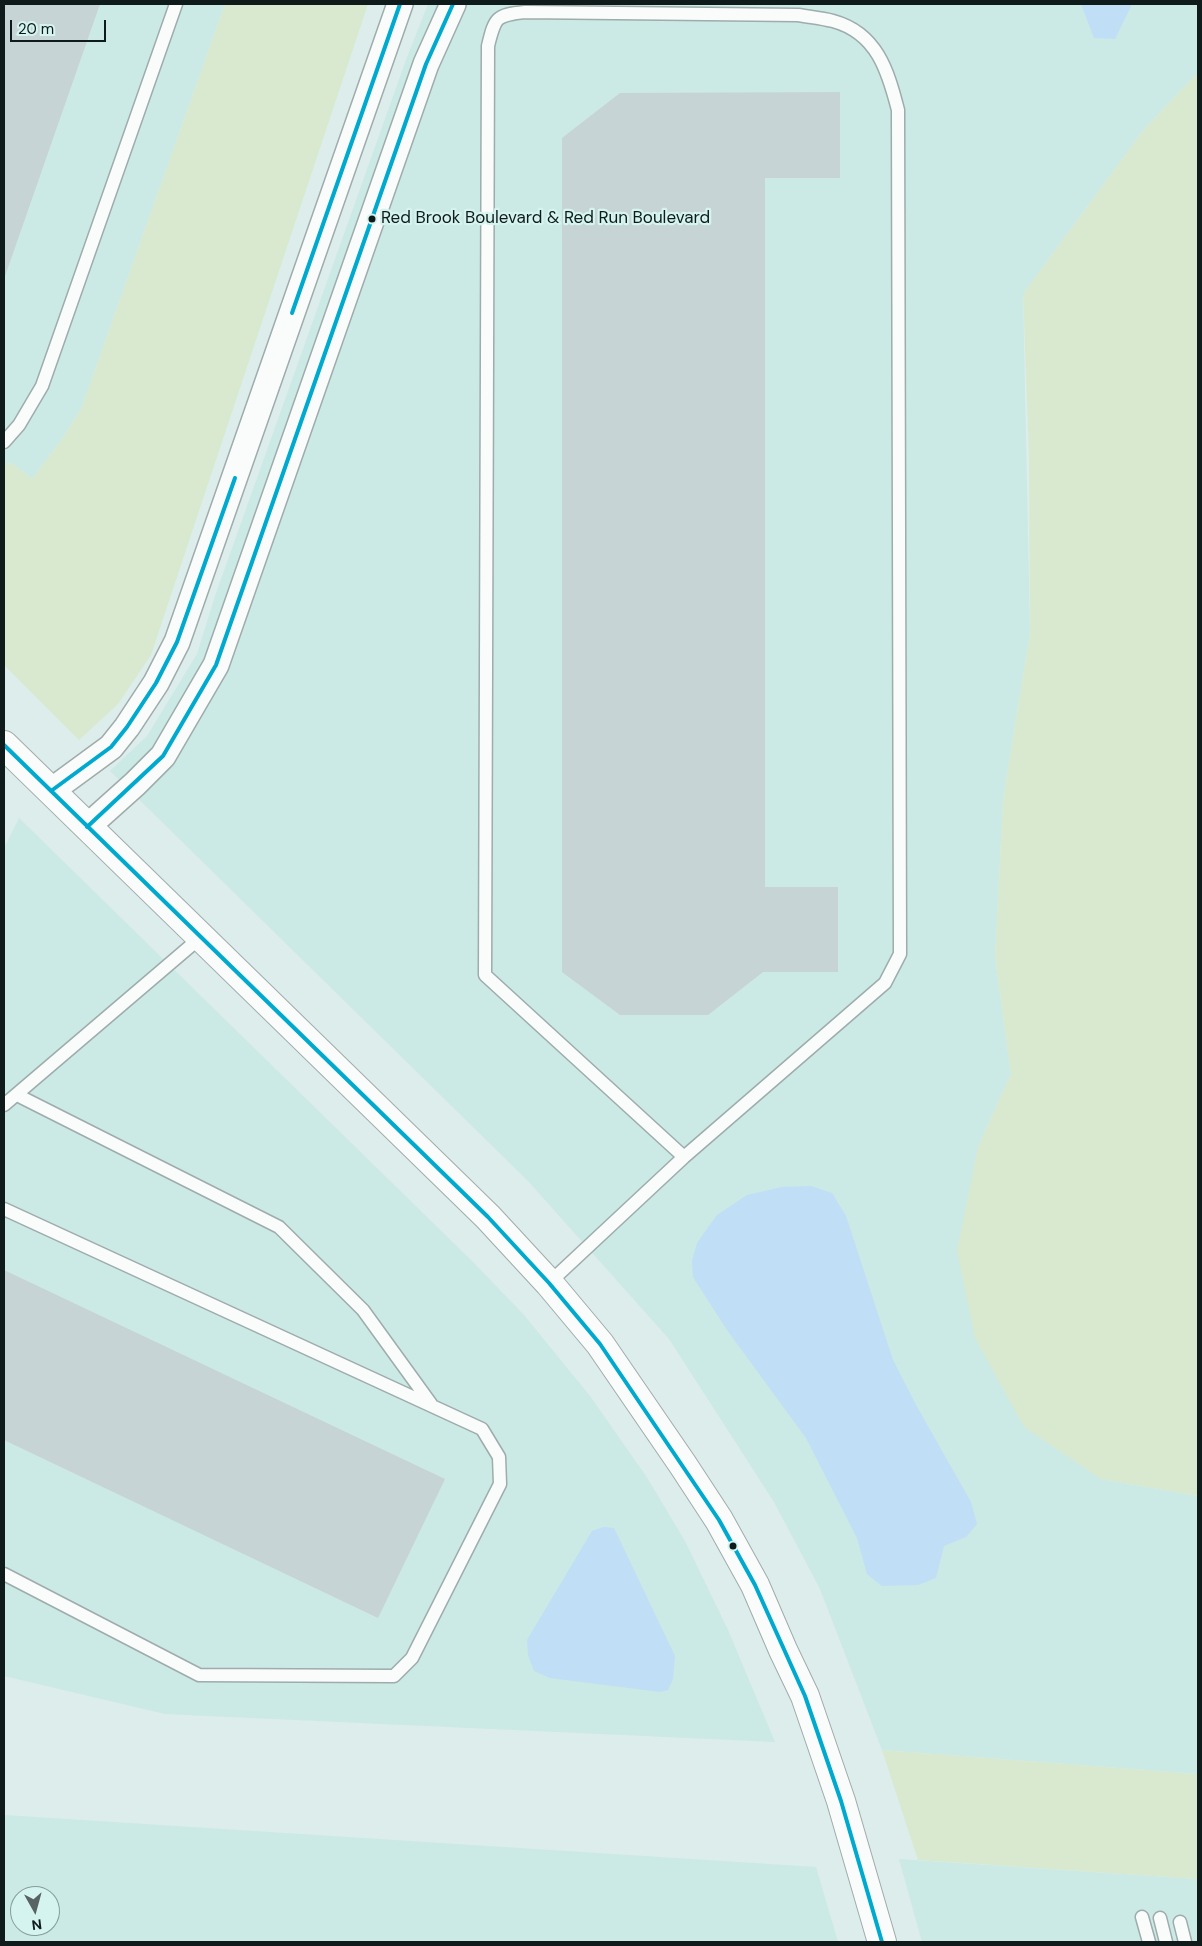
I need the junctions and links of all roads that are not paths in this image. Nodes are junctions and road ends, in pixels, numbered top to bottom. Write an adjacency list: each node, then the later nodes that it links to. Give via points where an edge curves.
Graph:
1 (176, 4): 4 (lane, via 42,386 19,425)
2 (400, 4): 6 (street, via 178,642 156,683 111,747)
3 (453, 4): 7 (street, via 426,64 216,665 163,756)
4 (4, 442)
5 (7, 755): 6 (main road)
6 (51, 791): 7 (main road)
7 (87, 827): 8 (main road)
8 (201, 937): 9 (lane); 13 (main road, via 488,1217)
9 (17, 1095): 10 (lane); 14 (lane, via 279,1227 363,1310)
10 (4, 1105)
11 (684, 1157): 11 (lane, via 886,982 900,954 898,110 890,79 876,50 860,32 834,21 798,15 504,14 493,25 488,46 485,975); 13 (lane)
12 (4, 1209): 14 (lane)
13 (549, 1283): 19 (main road, via 600,1344 684,1465 755,1585 805,1696 841,1801)
14 (433, 1406): 15 (lane, via 482,1429 499,1457 500,1484 412,1658 394,1676 199,1675)
15 (4, 1574)
16 (1142, 1917): 20 (lane)
17 (1160, 1918): 21 (lane)
18 (1180, 1922): 22 (lane)
19 (882, 1942)
20 (1149, 1942)
21 (1166, 1942)
22 (1186, 1942)

